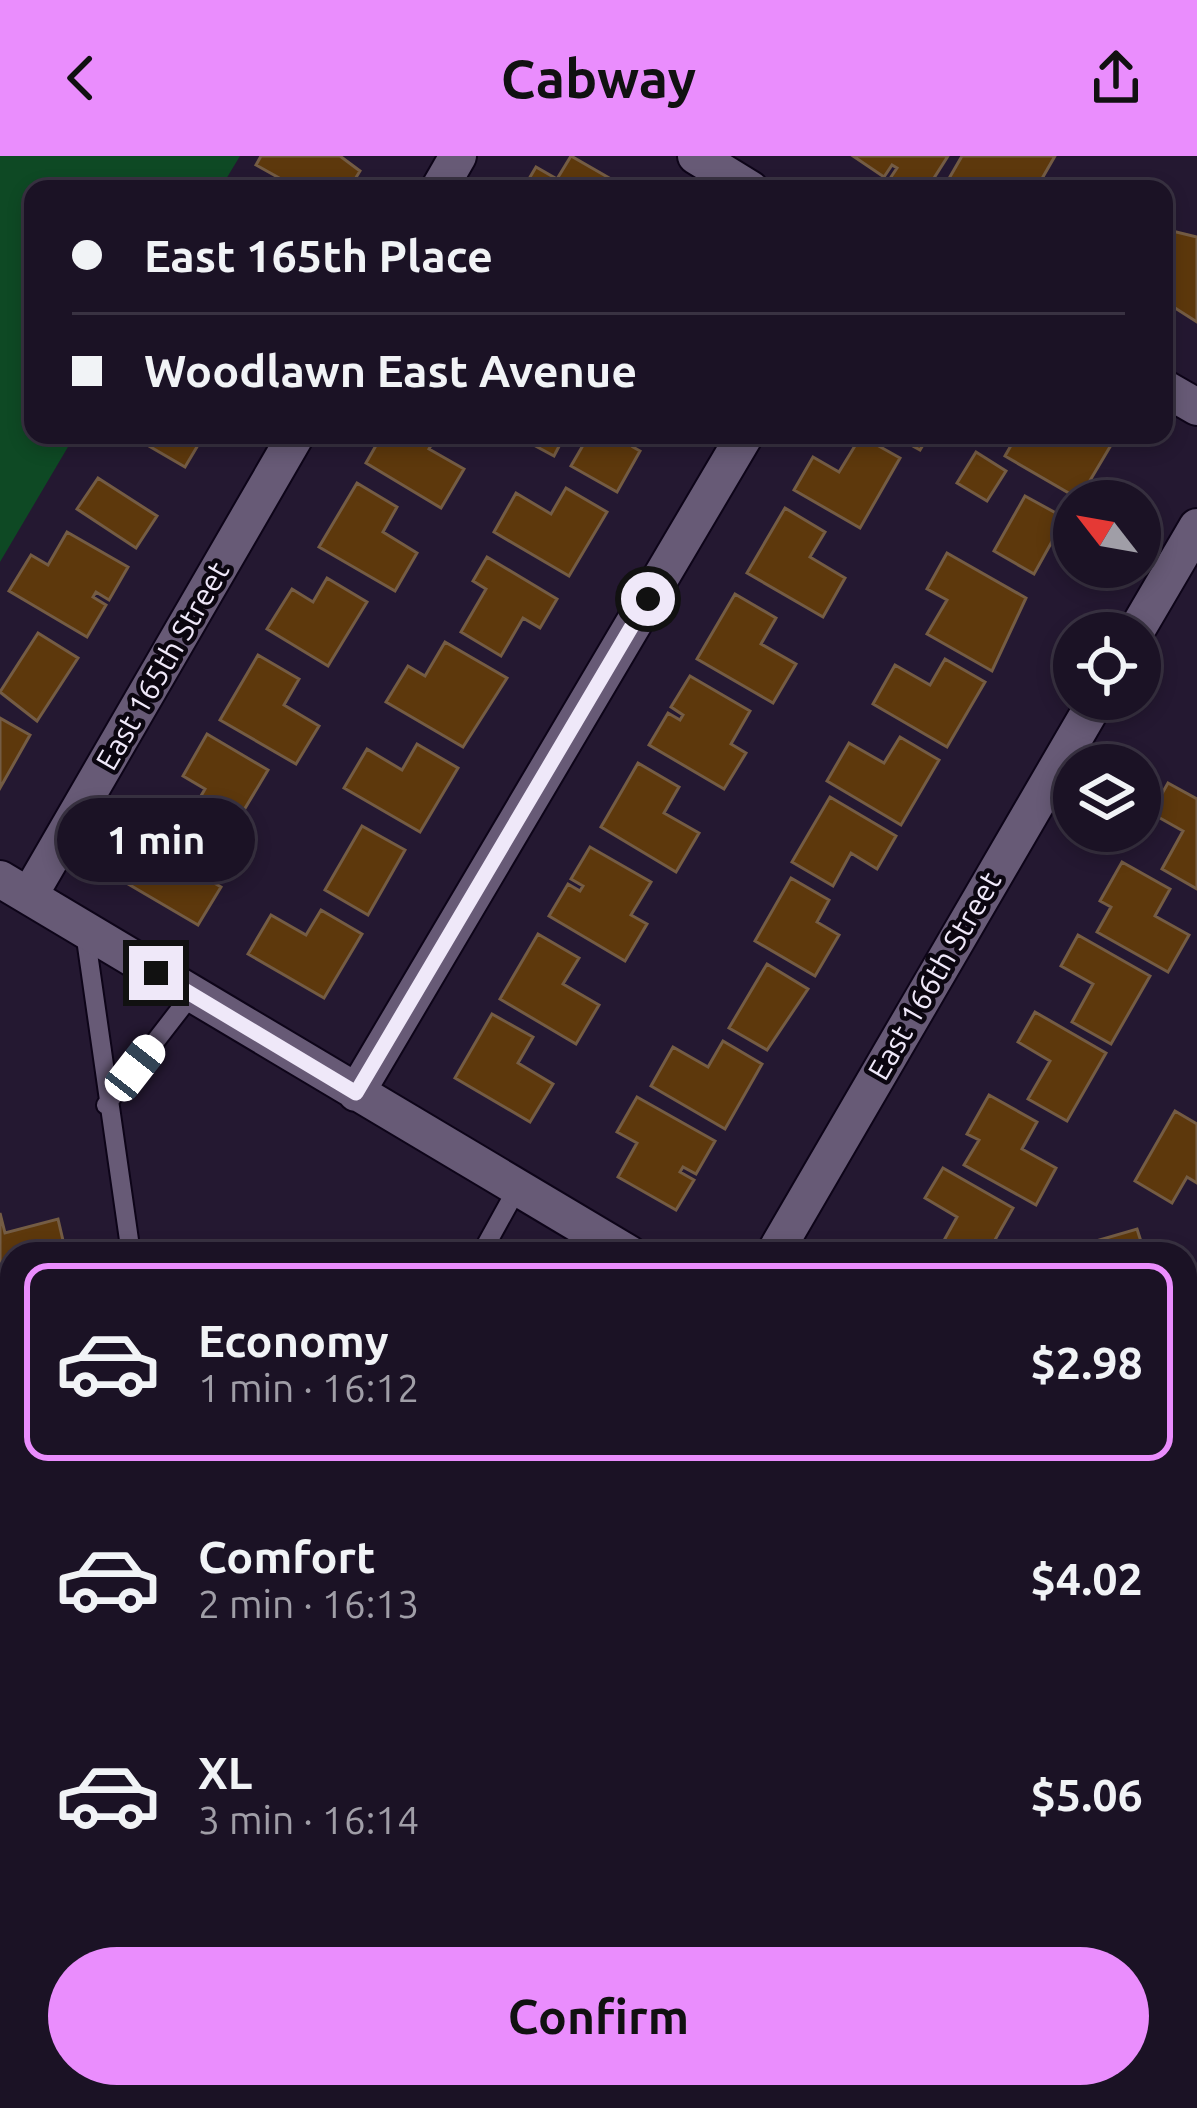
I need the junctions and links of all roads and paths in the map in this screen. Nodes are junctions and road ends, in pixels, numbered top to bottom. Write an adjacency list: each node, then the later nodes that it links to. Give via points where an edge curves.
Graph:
1 (696, 156): 2 (street)
2 (735, 180)
3 (290, 444): 8 (street, East 165th Street)
4 (740, 444): 11 (street)
5 (1197, 527): 6 (street)
6 (1147, 612)
7 (1085, 720): 17 (street, East 166th Street)
8 (14, 888): 9 (street)
9 (85, 930): 10 (street); 12 (lane)
10 (192, 994): 11 (street); 12 (lane)
11 (356, 1093): 13 (street)
12 (106, 1105): 14 (lane)
13 (518, 1187): 15 (lane); 16 (street)
14 (129, 1242)
15 (488, 1242)
16 (609, 1242)
17 (781, 1242)

